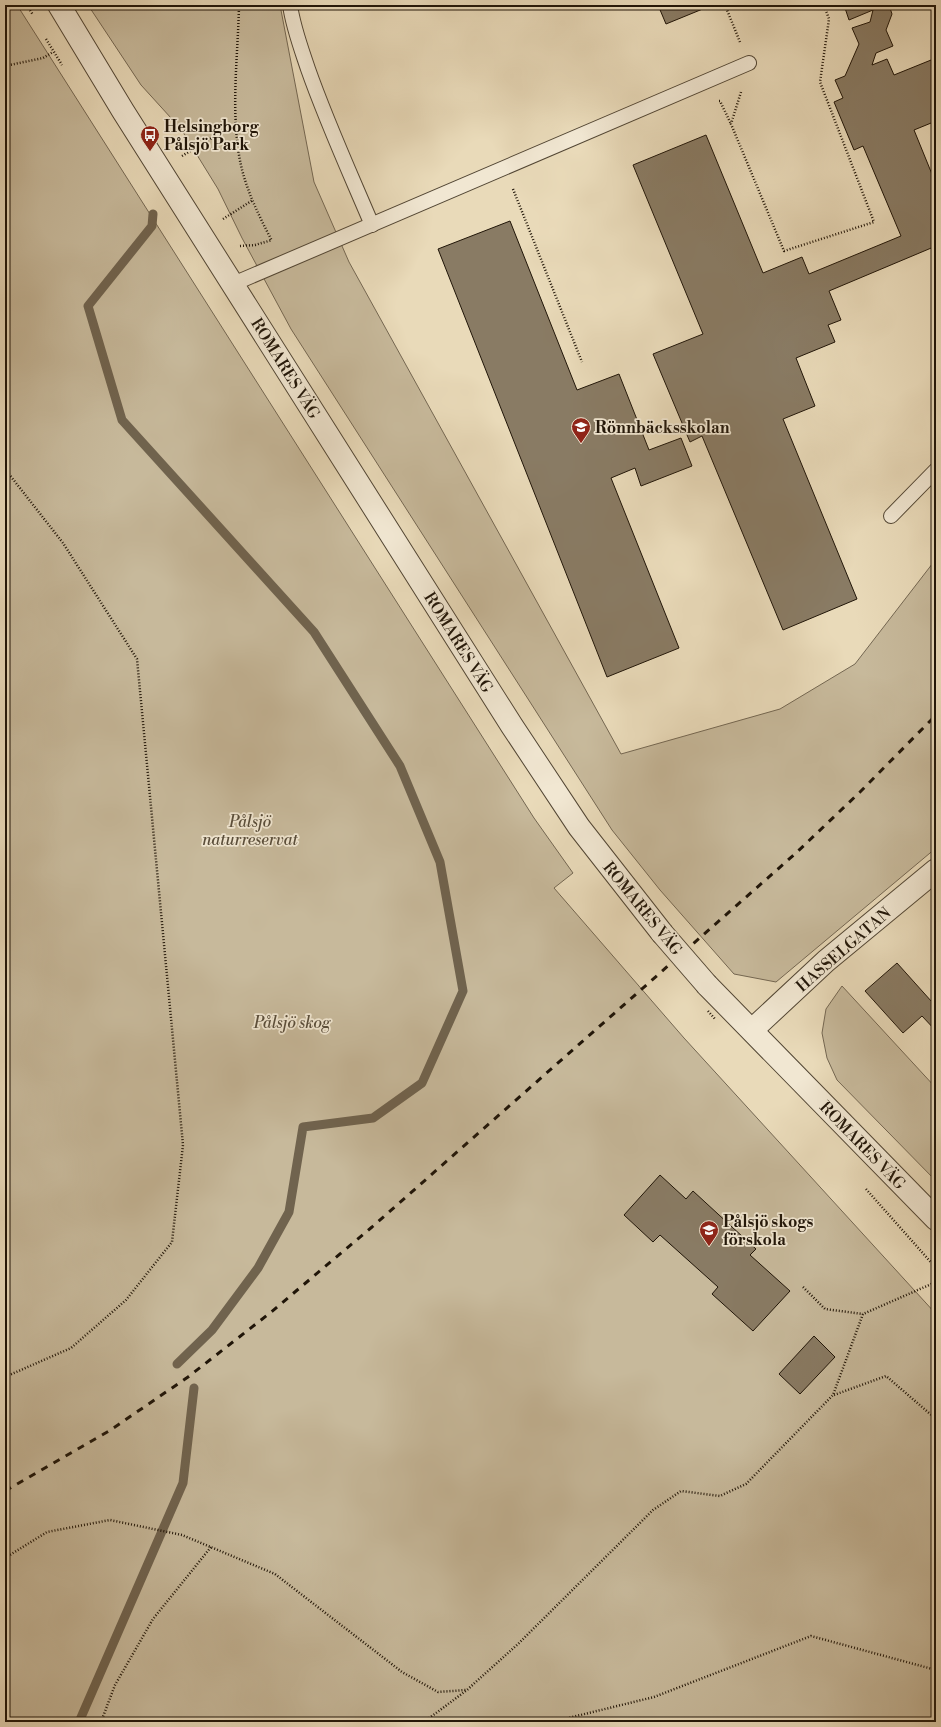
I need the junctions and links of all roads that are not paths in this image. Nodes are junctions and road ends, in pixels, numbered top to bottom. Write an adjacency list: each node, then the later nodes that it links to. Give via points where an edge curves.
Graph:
1 (59, 5): 5 (street, ROMARES VÄG)
2 (290, 5): 4 (lane, via 298,38 324,114)
3 (749, 63): 4 (lane)
4 (372, 224): 5 (lane)
5 (233, 284): 9 (street, ROMARES VÄG, bridge, via 512,726 579,827 662,933 707,985)
6 (936, 470): 7 (lane)
7 (891, 516)
8 (936, 870): 9 (street, HASSELGATAN, via 826,961)
9 (752, 1030): 10 (street, ROMARES VÄG)
10 (936, 1219)

